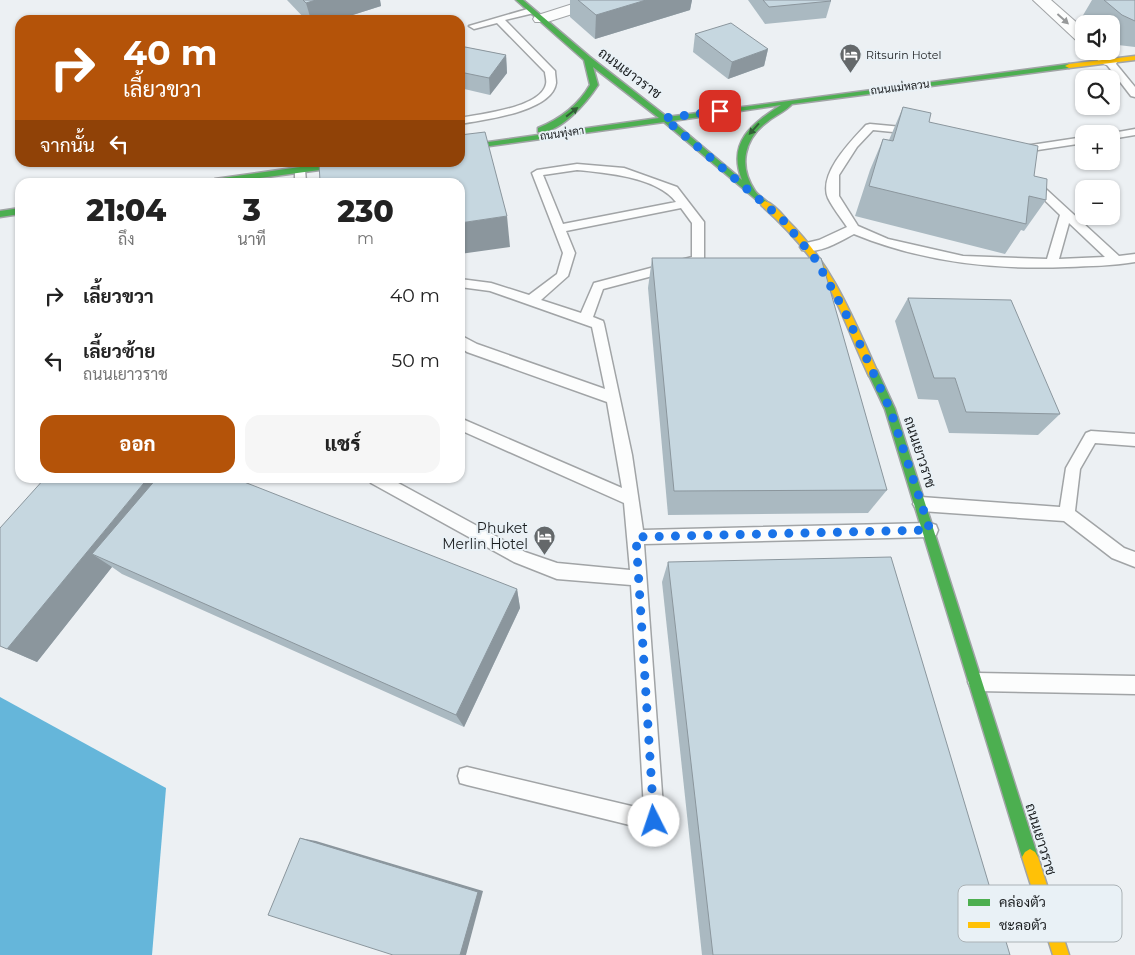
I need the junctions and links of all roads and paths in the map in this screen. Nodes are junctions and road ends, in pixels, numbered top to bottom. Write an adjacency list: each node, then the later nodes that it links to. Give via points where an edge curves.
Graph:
1 (519, 0): 4 (main road, ถนนเยาวราช)
2 (601, 0): 4 (street)
3 (1041, 0): 7 (street, one-way to 7)
4 (536, 15): 5 (lane); 10 (main road, ถนนเยาวราช)
5 (500, 20): 6 (lane); 16 (lane, via 550,71 550,86 540,99 529,106)
6 (474, 26)
7 (1075, 30)
8 (1120, 57): 9 (main road, ถนนแม่หลวน)
9 (1135, 58)
10 (587, 59): 15 (main road, ถนนเยาวราช); 20 (main road, one-way to 10, via 549,127 573,112 589,96 594,85)
11 (1076, 60): 14 (main road, ถนนแม่หลวน)
12 (1107, 60): 13 (lane)
13 (1135, 94)
14 (794, 101): 15 (main road, ถนนแม่หลวน); 29 (main road, one-way to 29, via 761,121 742,145 738,159 741,176)
15 (664, 118): 20 (main road, ถนนทุ่งคา); 29 (main road, ถนนเยาวราช)
16 (465, 120)
17 (1135, 132): 19 (lane)
18 (926, 134): 35 (lane, via 870,127 852,145 834,175 833,196)
19 (1120, 134)
20 (512, 140): 22 (main road, ถนนทุ่งคา)
21 (1075, 141): 23 (lane)
22 (465, 147)
23 (1010, 151)
24 (321, 167): 25 (main road)
25 (300, 170): 27 (main road); 28 (lane)
26 (1020, 171): 33 (lane)
27 (244, 178)
28 (301, 178)
29 (751, 192): 36 (main road, ถนนเยาวราช, via 782,219)
30 (684, 204): 34 (lane); 34 (lane, via 673,190 624,171 577,167 537,173); 42 (lane, via 698,222 698,260 598,286)
31 (15, 212): 32 (main road)
32 (0, 214)
33 (1066, 214): 38 (lane); 39 (lane)
34 (560, 228): 41 (lane, via 569,253 562,276)
35 (854, 229): 36 (lane, via 822,244); 39 (lane, via 885,242 963,260)
36 (806, 247): 49 (main road, ถนนเยาวราช, via 833,288 890,409)
37 (1135, 258): 38 (lane)
38 (1116, 261): 39 (lane)
39 (1052, 263)
40 (465, 284): 41 (lane, via 491,287)
41 (531, 301): 42 (lane)
42 (585, 320): 44 (lane, via 598,324)
43 (465, 343): 44 (lane)
44 (613, 398): 48 (lane)
45 (465, 426): 48 (lane)
46 (1135, 440): 50 (lane, via 1091,437 1073,468)
47 (385, 483): 54 (lane, via 520,558 558,571)
48 (631, 498): 52 (lane)
49 (921, 504): 50 (lane); 51 (main road, ถนนเยาวราช)
50 (1067, 514): 53 (lane, via 1118,553)
51 (930, 530): 52 (lane); 55 (main road, ถนนเยาวราช)
52 (636, 537): 54 (lane)
53 (1135, 560)
54 (638, 578): 57 (lane, via 654,821)
55 (977, 682): 56 (lane); 58 (main road, ถนนเยาวราช)
56 (1135, 685)
57 (467, 776)
58 (1039, 885)
59 (1057, 942): 60 (main road, ถนนเยาวราช)
60 (1061, 955)

